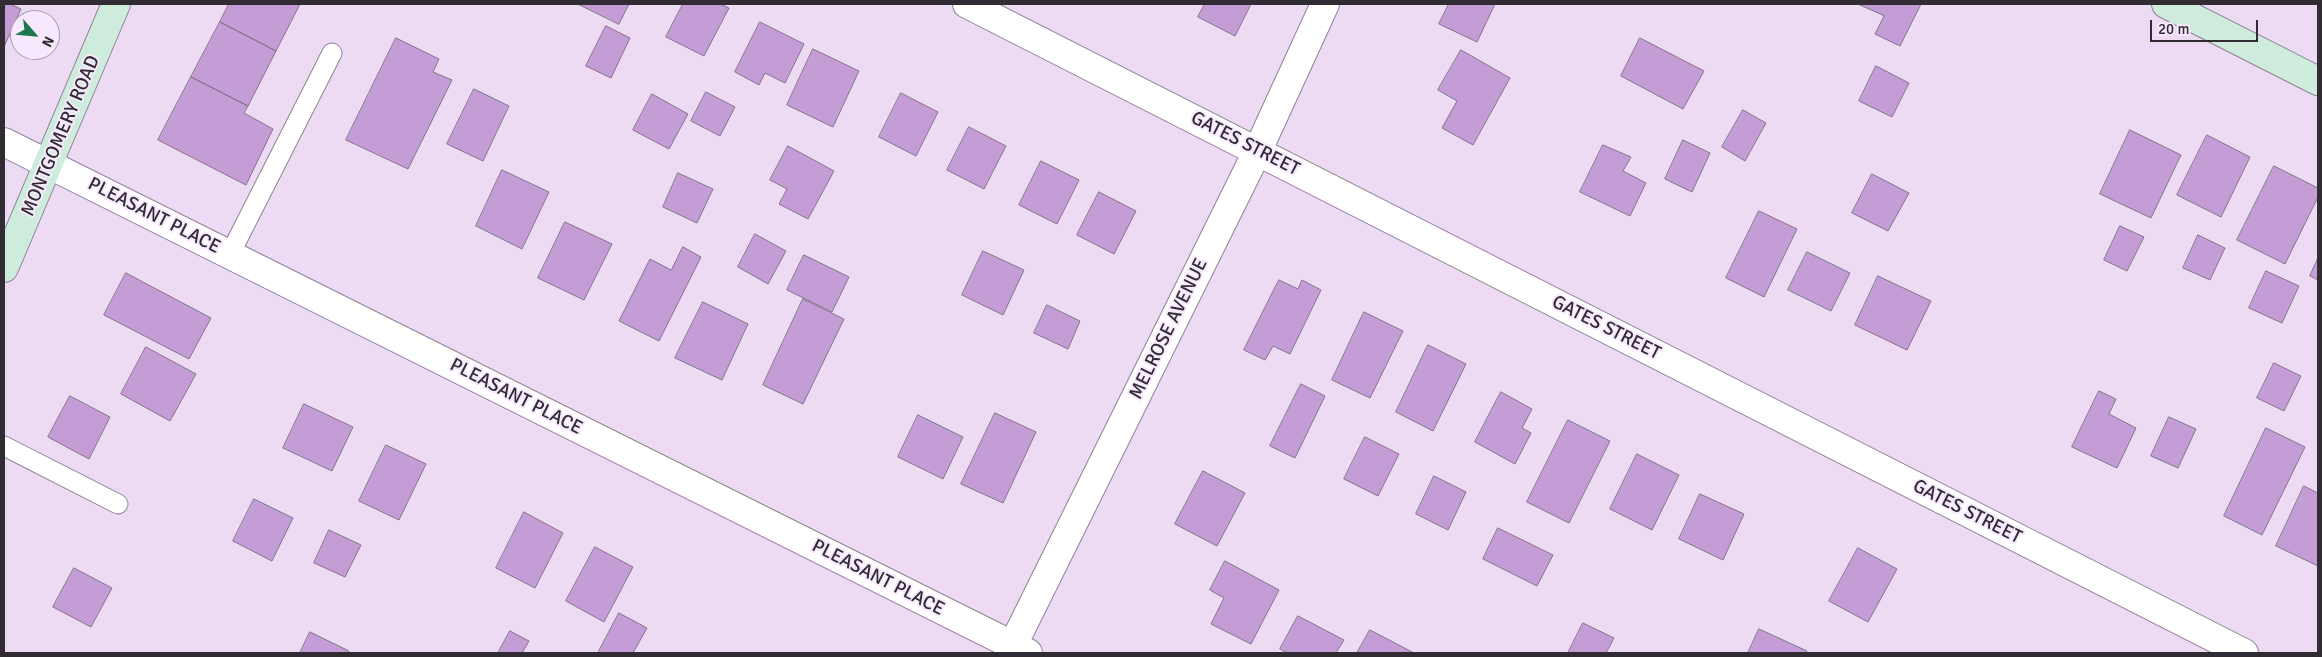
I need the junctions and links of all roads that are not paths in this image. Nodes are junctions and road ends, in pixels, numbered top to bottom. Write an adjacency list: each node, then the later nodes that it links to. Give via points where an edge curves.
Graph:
1 (116, 4): 9 (street, MONTGOMERY ROAD)
2 (967, 4): 8 (street, GATES STREET)
3 (1326, 4): 8 (street, MELROSE AVENUE)
4 (2166, 4): 6 (street)
5 (332, 53): 10 (lane)
6 (2318, 81)
7 (4, 142): 9 (street, PLEASANT PLACE)
8 (1258, 150): 14 (street, MELROSE AVENUE); 15 (street, GATES STREET)
9 (50, 164): 10 (street, PLEASANT PLACE); 11 (street, MONTGOMERY ROAD)
10 (230, 254): 14 (street, PLEASANT PLACE)
11 (4, 268)
12 (4, 446): 13 (lane)
13 (118, 504)
14 (1016, 651)
15 (2244, 653)

